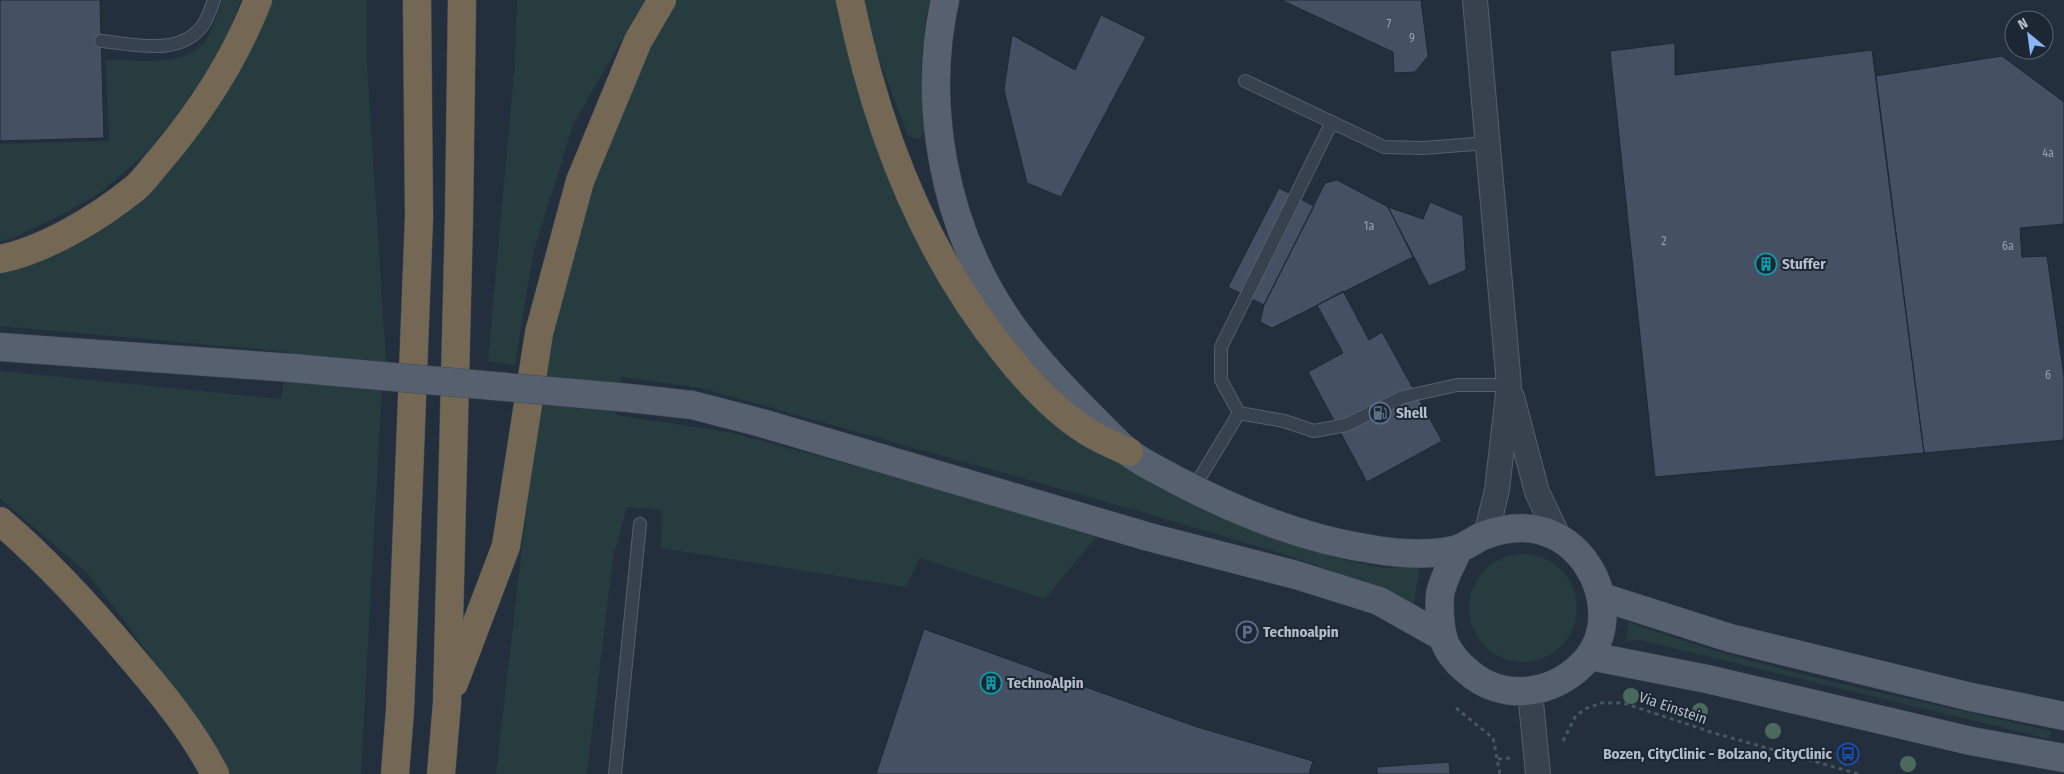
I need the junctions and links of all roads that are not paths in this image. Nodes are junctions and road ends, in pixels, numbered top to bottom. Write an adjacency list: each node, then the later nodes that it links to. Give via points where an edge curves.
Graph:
1 (214, 0): 9 (lane, via 203,25 184,42 160,46)
2 (258, 0): 13 (highway, via 243,38 202,106 135,188 72,230 18,255)
3 (417, 0): 33 (highway, via 416,321)
4 (462, 0): 28 (highway, via 460,217)
5 (662, 0): 28 (highway, via 638,41 580,181 539,333 506,546)
6 (850, 0): 17 (highway, via 871,86 889,142 932,244 959,290 1030,384 1087,432)
7 (945, 0): 17 (main road, via 937,63 939,132 949,187 965,240 1002,313 1037,360)
8 (1475, 0): 12 (street)
9 (101, 41)
10 (1245, 80): 11 (lane)
11 (1332, 122): 12 (lane, via 1384,147 1424,148); 16 (lane, via 1220,347 1221,380)
12 (1488, 143): 15 (street)
13 (0, 259)
14 (0, 347): 25 (main road, bridge, via 292,368 692,405 1149,537 1296,575 1379,601)
15 (1510, 385): 16 (lane, via 1457,384 1403,398 1346,425 1314,431 1284,421); 21 (street, via 1497,490); 22 (street, via 1537,492)
16 (1240, 413): 18 (lane)
17 (1129, 452): 18 (main road)
18 (1193, 489): 23 (main road, via 1258,518 1329,541 1413,555)
19 (0, 521): 32 (highway, via 97,616 182,721)
20 (640, 524): 35 (lane)
21 (1486, 535): 22 (main road, via 1524,526); 23 (main road)
22 (1559, 538): 24 (main road, via 1587,562)
23 (1458, 550): 25 (main road, via 1440,595)
24 (1602, 597): 26 (main road, via 1601,627); 29 (main road, via 1730,638 1971,697)
25 (1443, 637): 27 (main road, via 1456,661 1476,680 1502,691)
26 (1590, 656): 27 (main road, via 1564,681); 30 (main road, via 1707,679 1971,741)
27 (1530, 692): 31 (street)
28 (447, 703): 34 (highway)
29 (2064, 716)
30 (2064, 758)
31 (1537, 764)
32 (214, 774)
33 (395, 774)
34 (441, 774)
35 (615, 774)

